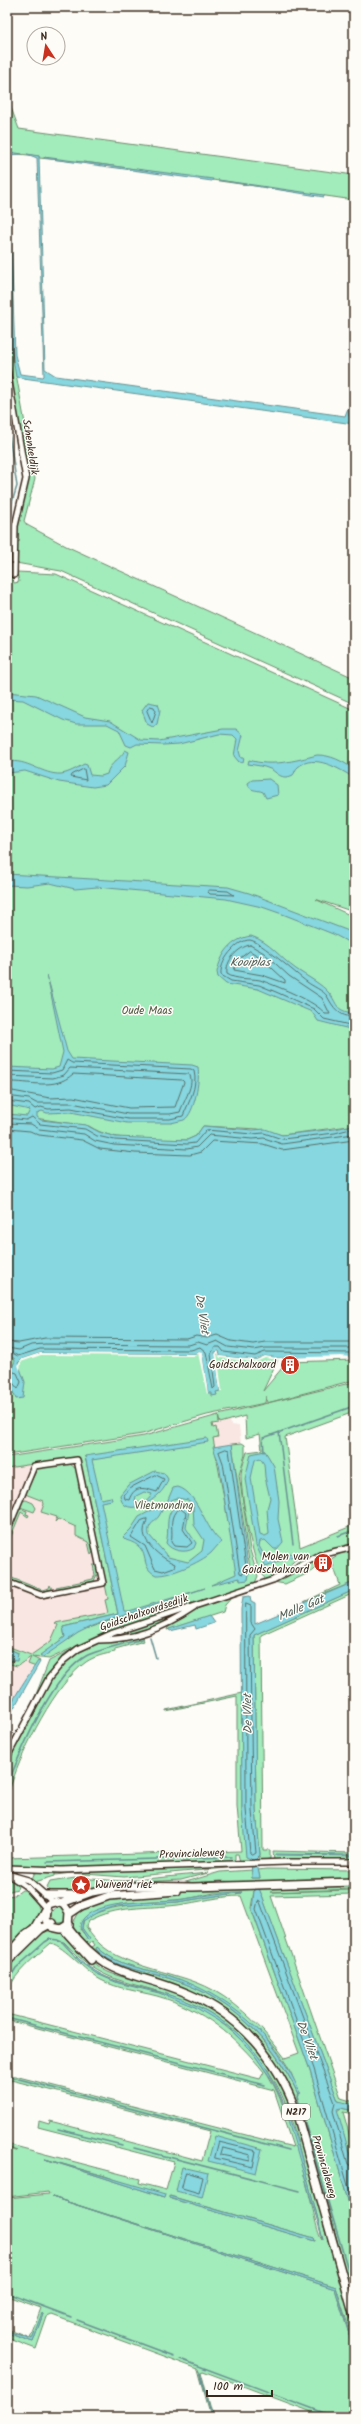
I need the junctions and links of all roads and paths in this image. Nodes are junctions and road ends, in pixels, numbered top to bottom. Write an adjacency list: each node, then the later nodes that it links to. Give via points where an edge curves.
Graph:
1 (7, 118): 2 (street)
2 (7, 128)
3 (7, 370): 4 (street, Schenkeldijk, via 26,479 15,526)
4 (14, 575)
5 (7, 1531): 7 (street, via 34,1466 77,1460 103,1583 41,1595)
6 (354, 1547): 8 (street, Goidschalxoordsedijk, via 320,1555 277,1578)
7 (7, 1582)
8 (199, 1604): 9 (street, Goidschalxoordsedijk); 9 (street, Goidschalxoordsedijk, via 164,1626 136,1634)
9 (96, 1640): 10 (street, Goidschalxoordsedijk, via 72,1653 53,1673 36,1699)
10 (7, 1757)
11 (354, 1862): 13 (street, Provincialeweg)
12 (7, 1868): 13 (street)
13 (31, 1870): 16 (street)
14 (7, 1874): 16 (street)
15 (354, 1882): 17 (main road)
16 (26, 1883): 19 (street); 21 (street)
17 (193, 1887): 18 (main road, via 124,1886); 22 (main road, via 179,1891 116,1894 74,1909)
18 (85, 1894): 19 (main road); 20 (main road)
19 (45, 1895): 21 (street)
20 (64, 1904): 21 (main road); 22 (main road, N217)
21 (48, 1914): 22 (main road); 23 (main road); 23 (main road)
22 (68, 1922): 26 (main road, Provincialeweg / N217, via 77,1938 93,1956 104,1964); 26 (main road, Provincialeweg / N217, via 82,1953 100,1966 121,1975)
23 (37, 1930): 24 (main road); 25 (main road)
24 (7, 1955)
25 (7, 1962)
26 (143, 1979): 27 (main road, Provincialeweg / N217, via 189,1994 219,2010 248,2033 277,2070 296,2111)
27 (354, 2318)

